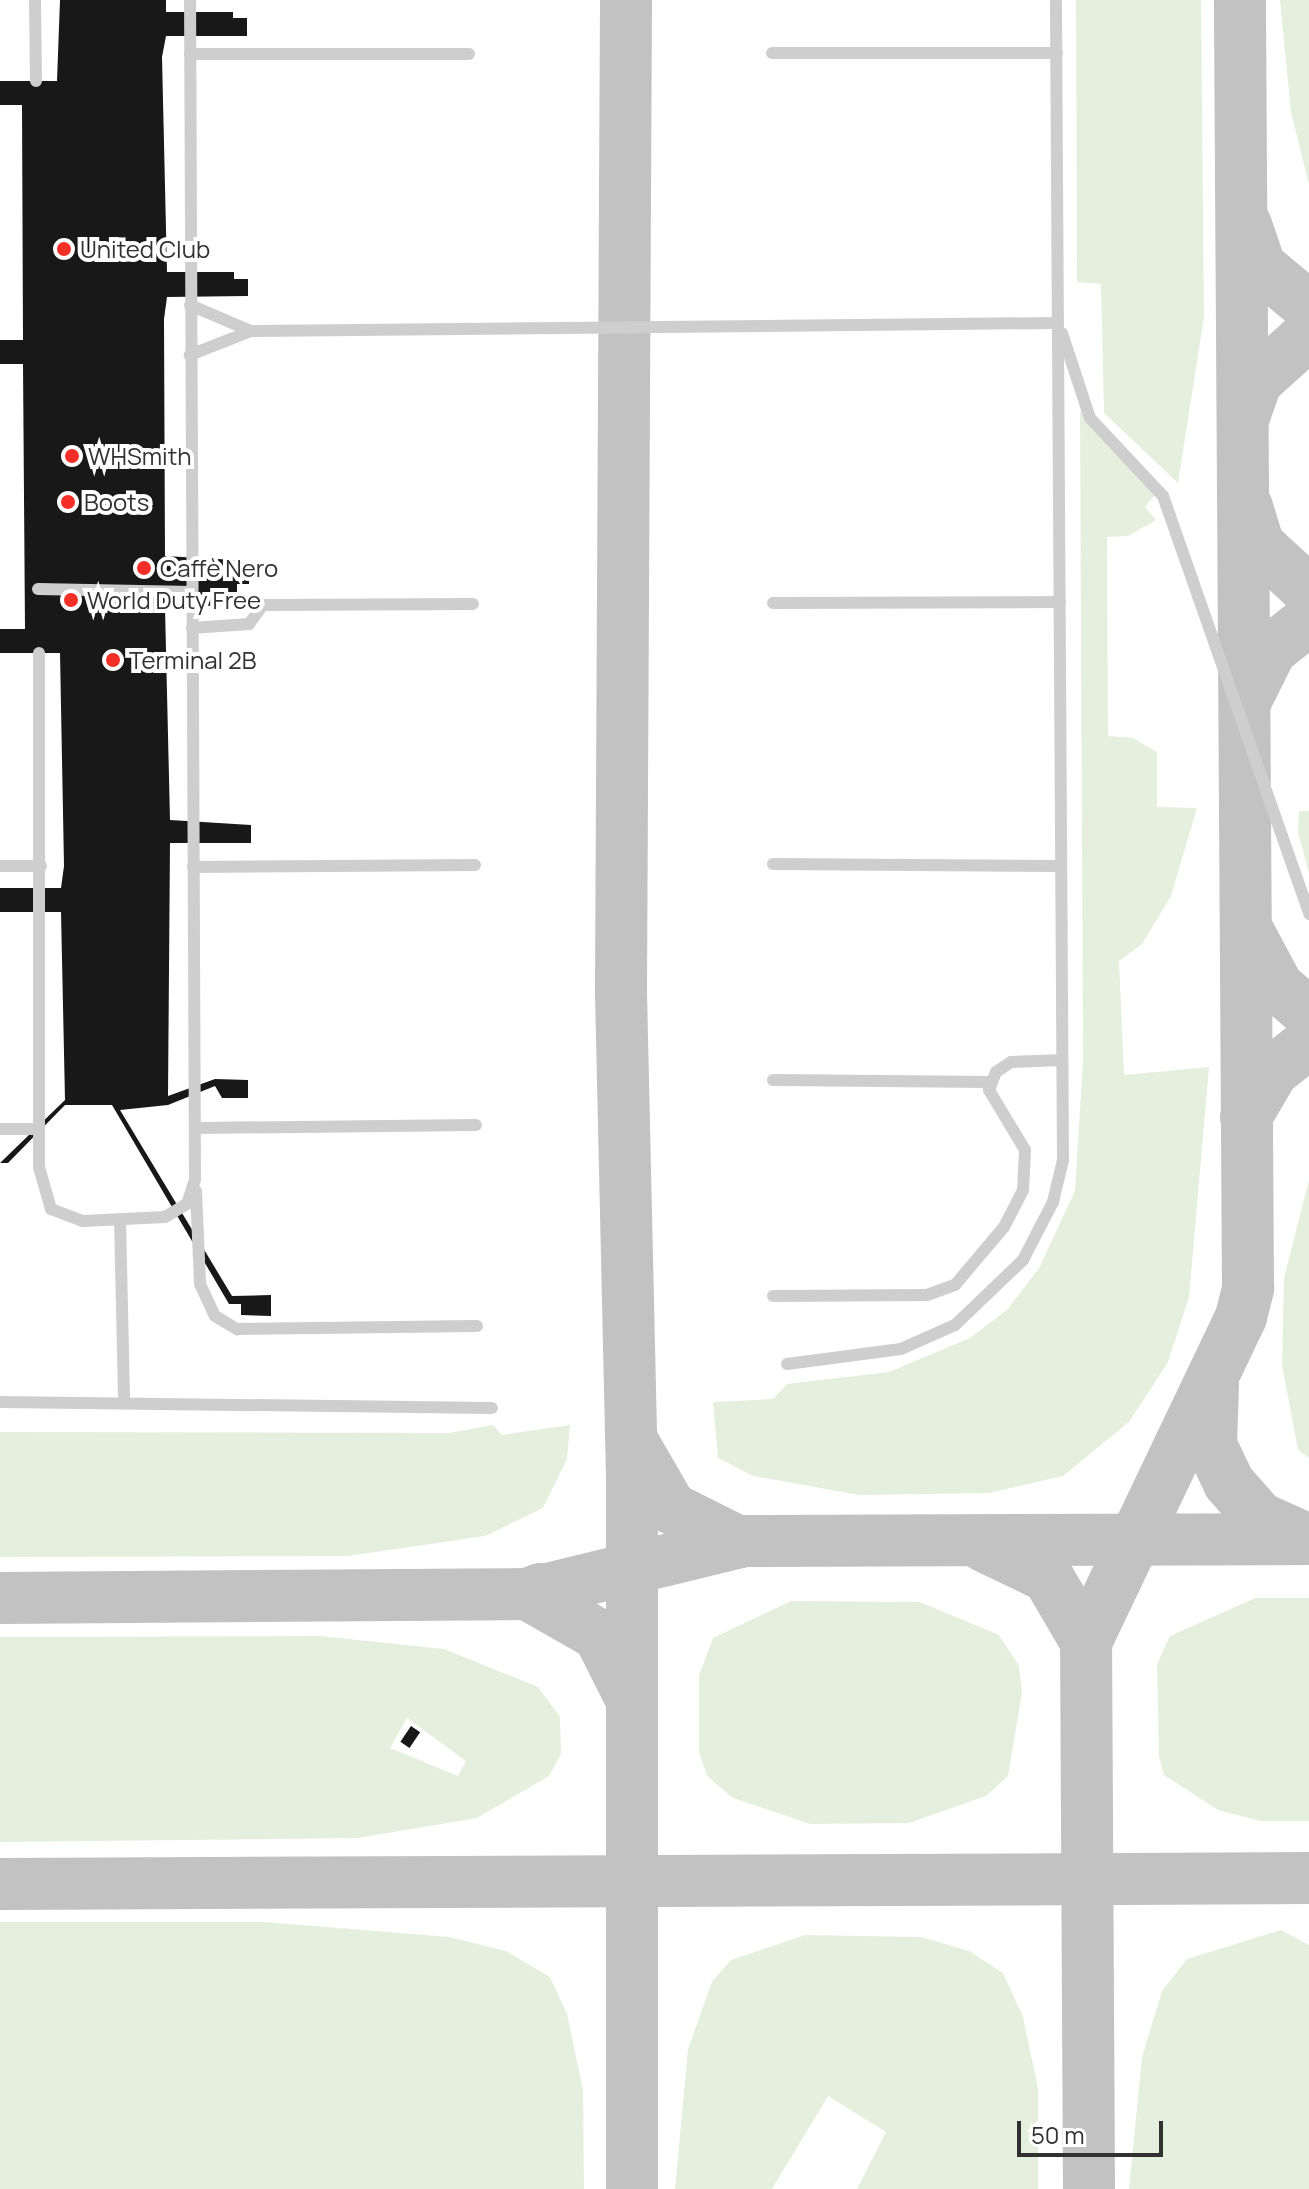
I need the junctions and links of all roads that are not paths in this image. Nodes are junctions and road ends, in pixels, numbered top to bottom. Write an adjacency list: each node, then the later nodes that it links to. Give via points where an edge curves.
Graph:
1 (35, 0): 8 (lane)
2 (190, 0): 6 (lane)
3 (1056, 0): 5 (lane)
4 (772, 53): 5 (lane)
5 (1057, 53): 10 (lane)
6 (190, 54): 7 (lane); 9 (lane)
7 (469, 54)
8 (36, 81)
9 (190, 305): 11 (lane); 12 (lane)
10 (1058, 323): 11 (lane); 15 (lane); 26 (lane, via 1090,418 1163,496)
11 (251, 331): 12 (lane)
12 (190, 355): 14 (lane)
13 (38, 589): 14 (lane)
14 (192, 592): 18 (lane)
15 (1060, 602): 16 (lane); 24 (lane)
16 (773, 603)
17 (473, 604): 18 (lane, via 263,605 249,624)
18 (192, 628): 25 (lane)
19 (39, 653): 23 (lane)
20 (773, 864): 24 (lane)
21 (475, 865): 25 (lane)
22 (0, 866): 23 (lane)
23 (41, 866): 33 (lane)
24 (1061, 866): 27 (lane)
25 (193, 867): 31 (lane)
26 (1309, 914)
27 (1062, 1060): 29 (lane, via 1011,1062); 38 (lane, via 1063,1160 1053,1202 1002,1285 930,1339)
28 (773, 1080): 29 (lane)
29 (992, 1082): 36 (lane, via 989,1090 1025,1150 1023,1190 1004,1227 955,1285 927,1295)
30 (476, 1125): 31 (lane)
31 (195, 1128): 34 (lane)
32 (0, 1129): 33 (lane)
33 (39, 1129): 35 (lane, via 39,1167 51,1209 83,1221)
34 (195, 1179): 35 (lane, via 187,1204 165,1217); 37 (lane, via 200,1284 215,1316 237,1329)
35 (120, 1220): 39 (lane)
36 (773, 1296)
37 (477, 1326)
38 (787, 1364)
39 (124, 1400): 40 (lane); 41 (lane)
40 (0, 1402)
41 (492, 1408)

